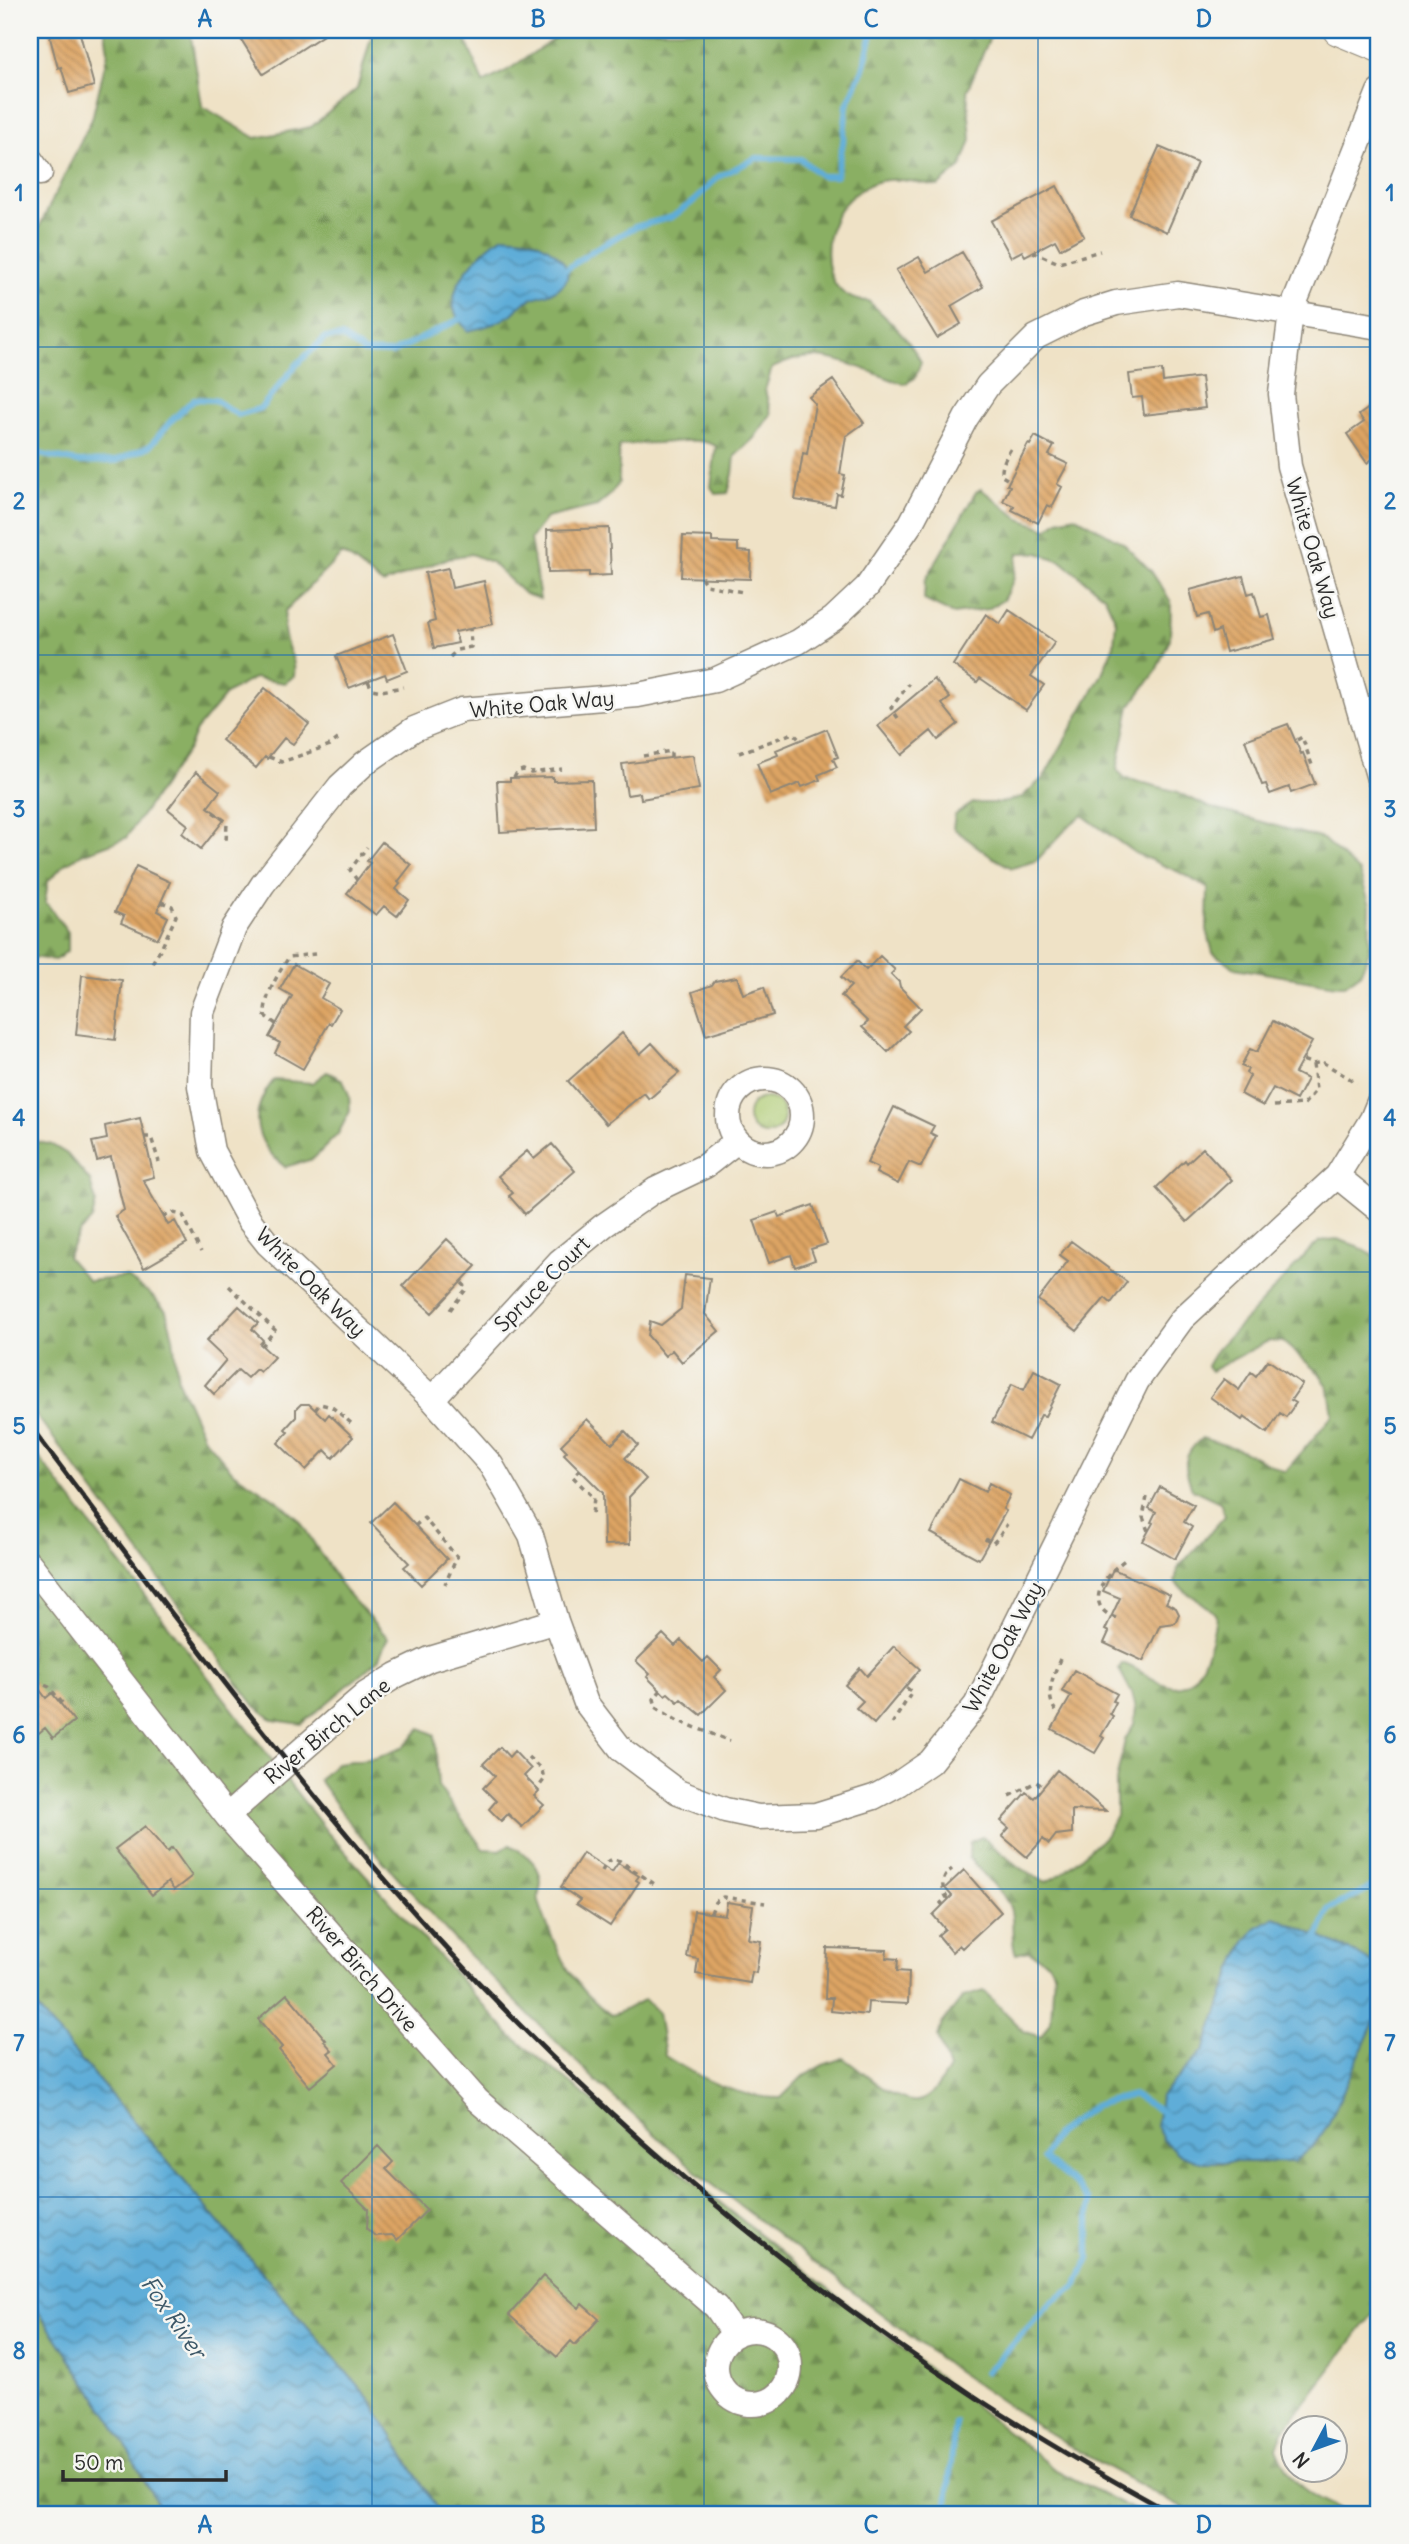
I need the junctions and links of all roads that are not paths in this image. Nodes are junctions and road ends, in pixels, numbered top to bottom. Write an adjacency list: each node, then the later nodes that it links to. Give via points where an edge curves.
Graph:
1 (1338, 30): 2 (street)
2 (1379, 47)
3 (1379, 92): 4 (street, White Oak Way)
4 (1291, 312): 5 (street); 6 (street, White Oak Way, via 1281,394 1289,466); 11 (street, White Oak Way, via 1178,294 1095,310 1036,337 988,385 911,523 867,587 833,619 798,642 715,680 638,695 462,710 414,729 340,786 234,929 202,1013 200,1086 212,1151 249,1220 268,1244)
5 (1379, 327)
6 (1379, 779)
7 (1379, 1102): 9 (street, White Oak Way)
8 (737, 1141): 11 (street, Spruce Court, via 705,1166 655,1190 578,1245)
9 (1337, 1176): 10 (street); 13 (street, White Oak Way, via 1182,1319 1137,1381 976,1705 930,1762 898,1784 874,1797 816,1815 758,1817 678,1792 622,1750 586,1703)
10 (1379, 1210)
11 (432, 1399): 13 (street, White Oak Way, via 491,1465 531,1535)
12 (30, 1564): 14 (street, River Birch Drive)
13 (556, 1621): 14 (street, River Birch Lane, via 430,1660 397,1675 366,1694)
14 (227, 1816): 15 (street, River Birch Drive, via 477,2100 716,2307)
15 (734, 2335)

